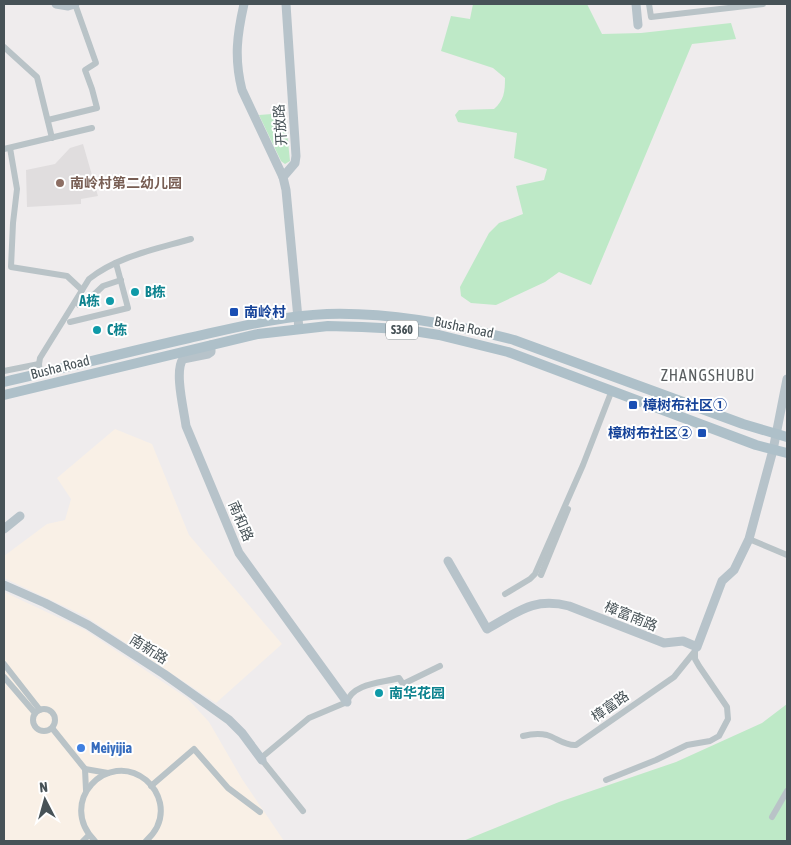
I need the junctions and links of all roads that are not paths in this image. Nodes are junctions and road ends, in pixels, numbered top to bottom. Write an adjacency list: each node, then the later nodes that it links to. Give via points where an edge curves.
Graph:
1 (56, 4): 2 (street)
2 (75, 4): 10 (street, via 96,63 85,70 97,108)
3 (244, 4): 14 (street, via 237,42 239,77)
4 (286, 4): 14 (street, 开放路, via 296,156 295,163)
5 (636, 4): 8 (street)
6 (649, 4): 7 (street, via 651,17)
7 (760, 4)
8 (638, 25)
9 (4, 47): 10 (street, via 37,77)
10 (48, 120): 12 (street)
11 (92, 128): 12 (street)
12 (52, 138): 13 (street)
13 (7, 148): 18 (street, via 17,189 10,267 67,276)
14 (283, 177): 22 (street)
15 (192, 239): 16 (street)
16 (116, 263): 17 (street); 18 (street, via 100,270)
17 (120, 280): 19 (street); 23 (street, via 128,308)
18 (82, 290): 26 (street, via 40,358)
19 (98, 290): 20 (street); 21 (street)
20 (99, 298)
21 (79, 305)
22 (298, 316): 24 (street); 26 (main road, Busha Road / S360); 32 (main road, Busha Road / S360, via 402,317 477,330 514,340)
23 (70, 322)
24 (299, 329): 25 (main road, Busha Road / S360); 30 (main road, Busha Road / S360, via 362,327 440,335 508,352)
25 (211, 345): 31 (main road, Busha Road / S360); 48 (street, 南和路, via 208,354 183,359 180,363 186,426 239,553)
26 (39, 369): 27 (street); 29 (main road, Busha Road / S360)
27 (4, 371)
28 (787, 379): 32 (street)
29 (4, 382)
30 (614, 391): 34 (main road, Busha Road / S360); 41 (street); 43 (street, via 535,574)
31 (4, 395)
32 (776, 434): 33 (main road, Busha Road / S360); 34 (street)
33 (787, 437)
34 (773, 450): 35 (main road, Busha Road / S360); 38 (street)
35 (787, 453)
36 (20, 516): 37 (street)
37 (4, 529)
38 (749, 538): 39 (street); 44 (street, via 734,570 722,581)
39 (787, 555)
40 (448, 561): 44 (street, 樟富南路, via 488,629 529,606 554,602 664,643 683,641)
41 (542, 576)
42 (4, 585): 52 (street, 南新路, via 88,625 164,674 229,720)
43 (505, 594)
44 (696, 650): 51 (street, 樟富路, via 674,677 576,745 570,746 547,735 534,733); 55 (street, via 695,659 729,712 726,726 719,736 710,741 687,745)
45 (4, 664): 49 (street)
46 (440, 666): 48 (street, via 403,684 399,678 358,689)
47 (4, 677): 49 (street)
48 (347, 702): 52 (street, via 309,718)
49 (38, 712): 50 (street, via 47,709 53,714); 50 (street, via 33,720 35,727 45,731)
50 (52, 728): 53 (street)
51 (523, 736)
52 (262, 759): 59 (street)
53 (85, 769): 54 (street); 57 (street)
54 (108, 774): 56 (street, via 130,772); 57 (street)
55 (606, 780)
56 (151, 786): 60 (street, via 194,749 228,788); 65 (street, via 158,797 160,818)
57 (86, 791): 62 (street, via 81,816)
58 (787, 791): 61 (street)
59 (303, 811)
60 (260, 812)
61 (772, 817)
62 (90, 836): 63 (street); 64 (street)
63 (83, 841)
64 (95, 841)
65 (147, 841)

